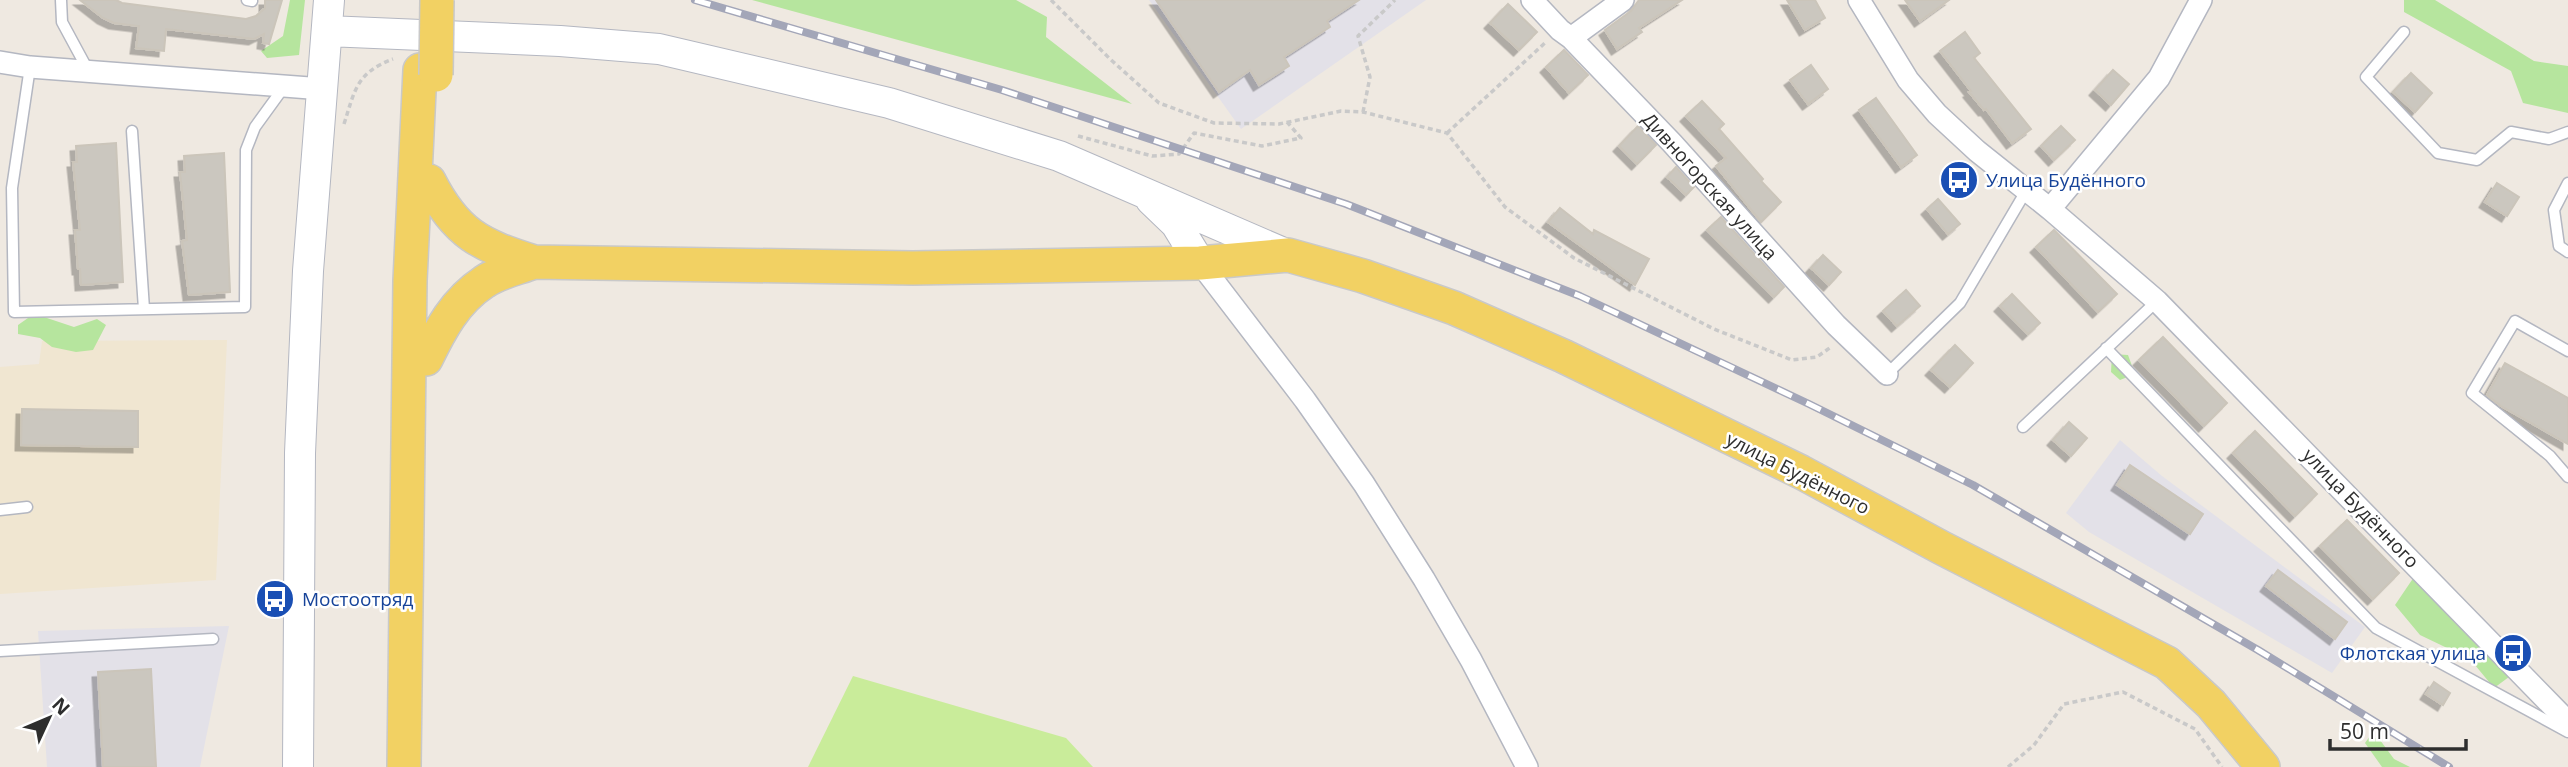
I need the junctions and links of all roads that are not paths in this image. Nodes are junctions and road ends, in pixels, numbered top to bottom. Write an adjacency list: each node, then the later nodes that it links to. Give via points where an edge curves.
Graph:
1 (61, 0): 15 (lane, via 62,22)
2 (329, 0): 9 (street)
3 (421, 0): 14 (main road)
4 (437, 0): 14 (main road, bridge)
5 (1532, 0): 11 (street, Дивногорская улица)
6 (1623, 0): 11 (street)
7 (1860, 0): 25 (street, улица Будённого, via 1908,80 1937,114)
8 (2194, 3): 26 (street, via 2159,78)
9 (327, 31): 17 (street); 24 (street, via 659,49 889,103 1059,156)
10 (2404, 32): 19 (lane, via 2366,76 2438,153 2477,160 2511,132 2549,139)
11 (1565, 34): 36 (street, Дивногорская улица)
12 (0, 62): 13 (street)
13 (30, 67): 15 (street); 23 (lane)
14 (417, 68): 20 (main road); 35 (main road, via 410,281)
15 (89, 72): 16 (street)
16 (285, 86): 17 (street); 32 (lane, via 255,127 246,150 245,307)
17 (323, 89): 45 (street, via 300,453)
18 (132, 131): 32 (lane)
19 (2568, 132)
20 (429, 181): 29 (main road, via 466,233 496,250); 35 (main road)
21 (2568, 183): 27 (lane, via 2554,210 2559,246)
22 (0, 188): 23 (lane)
23 (12, 188): 32 (lane, via 14,312)
24 (1141, 190): 28 (street); 30 (street, via 1176,224)
25 (2026, 191): 26 (street, улица Будённого); 36 (lane, via 1960,303)
26 (2050, 209): 31 (street, улица Будённого)
27 (2568, 251)
28 (1287, 255): 30 (main road); 49 (main road, улица Будённого, via 1454,308 1563,356 1801,472 2166,663 2211,704)
29 (534, 262): 30 (main road, via 913,268); 35 (main road, via 485,281 458,304)
30 (1200, 262): 48 (street, via 1364,484 1471,660)
31 (2157, 301): 33 (lane); 43 (street, улица Будённого)
32 (144, 309)
33 (2106, 348): 37 (lane); 44 (lane, via 2376,628)
34 (2568, 351): 38 (lane, via 2515,321 2472,393 2550,456)
35 (418, 360): 46 (main road); 47 (main road)
36 (1887, 374)
37 (2023, 427)
38 (2568, 477)
39 (27, 507): 40 (lane)
40 (0, 510)
41 (213, 639): 42 (lane)
42 (0, 651)
43 (2568, 722)
44 (2568, 732)
45 (298, 767)
46 (404, 767)
47 (422, 767)
48 (1527, 767)
49 (2263, 767)

